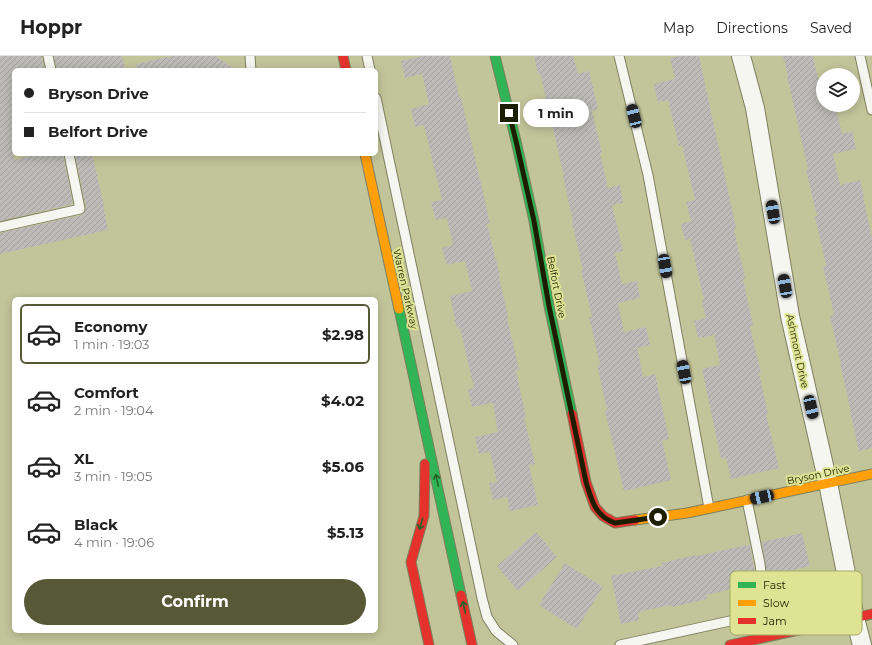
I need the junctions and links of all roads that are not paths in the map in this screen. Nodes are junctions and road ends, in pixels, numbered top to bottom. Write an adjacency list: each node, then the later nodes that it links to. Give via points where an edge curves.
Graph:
1 (48, 56): 9 (lane)
2 (250, 56): 10 (lane)
3 (343, 56): 11 (main road)
4 (367, 56): 12 (lane)
5 (495, 56): 23 (main road, Belfort Drive, via 532,214 586,482 593,504)
6 (619, 56): 22 (lane, via 648,175)
7 (741, 56): 20 (street, Ashmont Drive, via 755,108 790,316)
8 (860, 56): 14 (lane)
9 (51, 68)
10 (251, 68)
11 (346, 68)
12 (370, 68)
13 (378, 107): 31 (lane, via 482,598 487,617 496,631)
14 (872, 110)
15 (69, 156): 17 (lane, via 80,209)
16 (365, 156): 18 (main road, Warren Parkway)
17 (0, 227)
18 (426, 429): 29 (main road, Warren Parkway, one-way to 29, via 424,516 411,562); 30 (main road, Warren Parkway, one-way to 18)
19 (872, 474): 20 (main road, Bryson Drive)
20 (828, 483): 21 (main road, Bryson Drive); 25 (street, Ashmont Drive)
21 (747, 500): 22 (main road, Bryson Drive); 24 (lane)
22 (709, 508): 23 (main road, Bryson Drive, via 615,523)
23 (605, 518)
24 (761, 571)
25 (852, 571)
26 (864, 616): 34 (street, Ashmont Drive)
27 (730, 621): 32 (lane)
28 (776, 635): 33 (main road)
29 (429, 645)
30 (472, 645)
31 (513, 645)
32 (620, 645)
33 (730, 645)
34 (862, 645)

